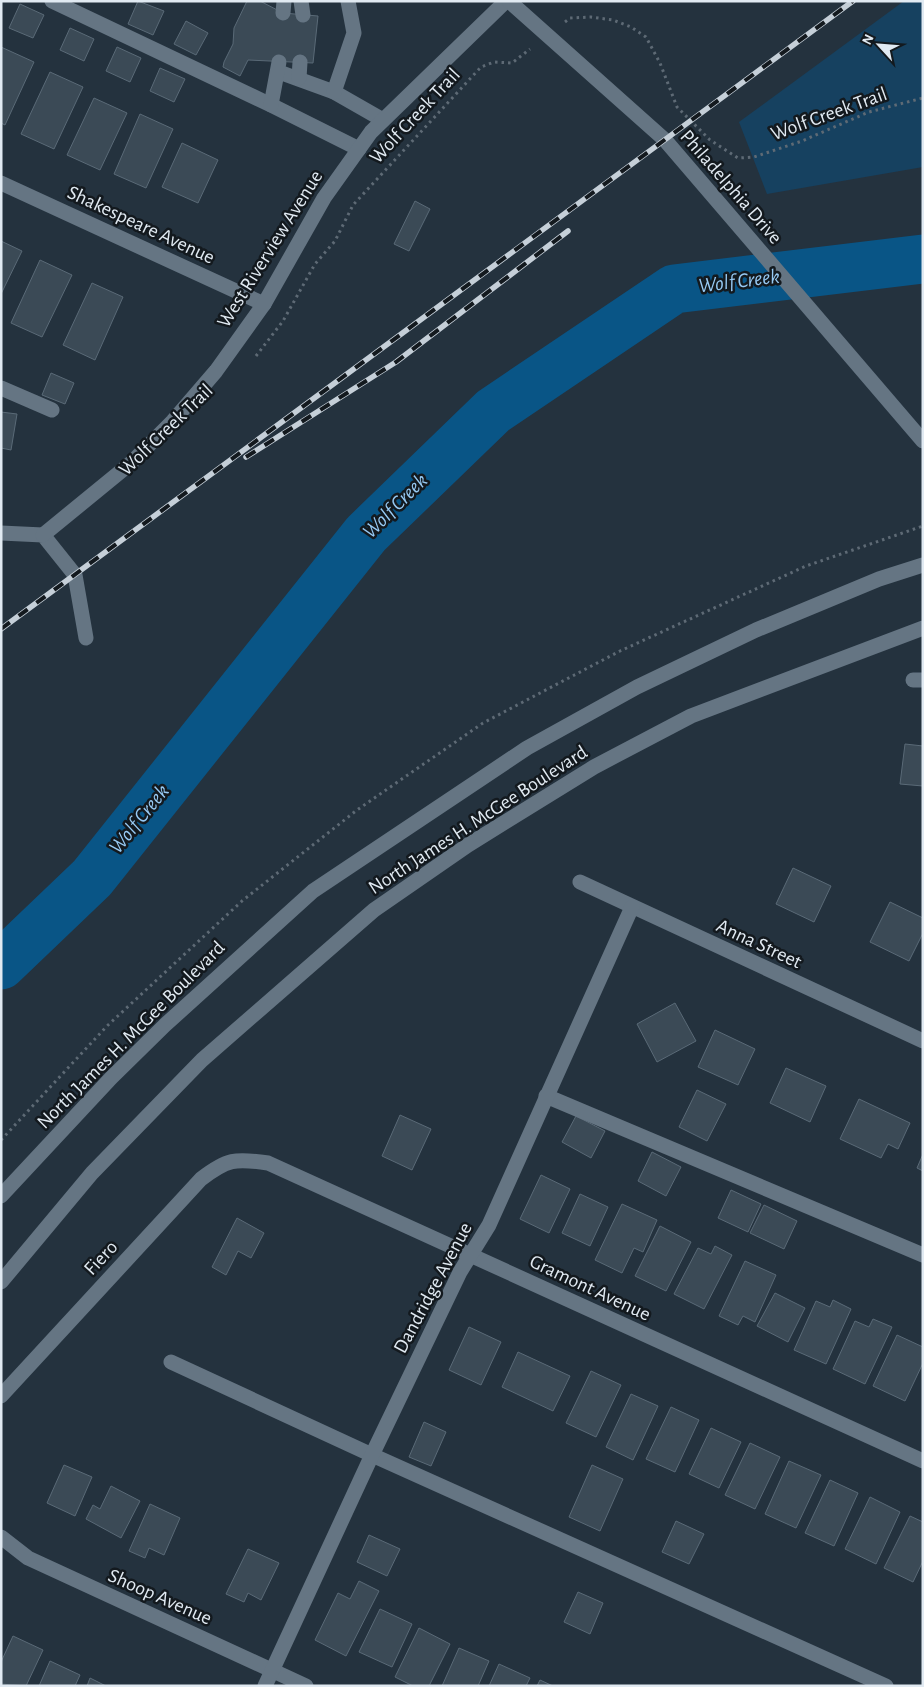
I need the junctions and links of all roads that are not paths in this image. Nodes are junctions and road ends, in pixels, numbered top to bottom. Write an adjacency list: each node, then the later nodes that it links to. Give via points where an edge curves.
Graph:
1 (52, 1): 5 (street)
2 (348, 1): 4 (street, via 354,33)
3 (508, 1): 6 (street, West Riverview Avenue); 12 (street, Philadelphia Drive, via 665,140)
4 (334, 92): 5 (street, via 299,70 279,67); 6 (street)
5 (270, 104): 7 (street)
6 (383, 120): 7 (street, West Riverview Avenue)
7 (359, 149): 9 (street, West Riverview Avenue, via 324,198)
8 (1, 183): 9 (street, Shakespeare Avenue)
9 (264, 304): 14 (street, West Riverview Avenue, via 216,371 173,422 131,463)
10 (1, 388): 11 (street)
11 (52, 410)
12 (921, 439)
13 (1, 533): 14 (street)
14 (43, 535): 17 (street, via 75,575)
15 (923, 564): 23 (street, North James H. McGee Boulevard, via 756,630 637,687 519,753 321,886 158,1031)
16 (923, 628): 26 (street, North James H. McGee Boulevard, via 691,716 594,767 468,844 374,910 202,1060 92,1173)
17 (86, 638)
18 (580, 882): 19 (street, Anna Street)
19 (632, 907): 20 (street, Anna Street); 21 (street, Dandridge Avenue)
20 (923, 1041)
21 (546, 1096): 24 (street, Dandridge Avenue, via 489,1225); 25 (street)
22 (238, 1161): 24 (street, Gramont Avenue, via 268,1163); 28 (street, Fiero, via 222,1163 201,1180)
23 (1, 1196)
24 (470, 1255): 29 (street, Dandridge Avenue); 30 (street, Gramont Avenue)
25 (923, 1255)
26 (1, 1282)
27 (171, 1362): 29 (street)
28 (1, 1396)
29 (372, 1454): 32 (street, Dandridge Avenue); 35 (street)
30 (923, 1461)
31 (1, 1537): 32 (street, Shoop Avenue, via 28,1558)
32 (272, 1670): 33 (street, Dandridge Avenue); 34 (street, Shoop Avenue)
33 (264, 1686)
34 (306, 1686)
35 (886, 1686)

